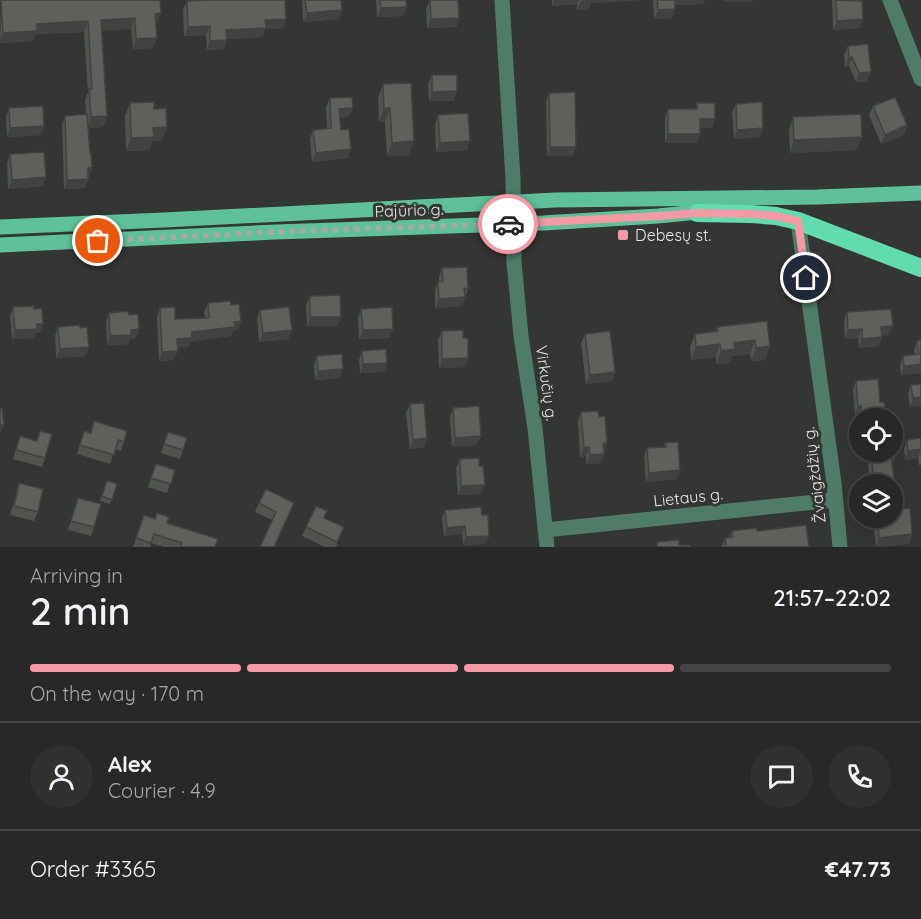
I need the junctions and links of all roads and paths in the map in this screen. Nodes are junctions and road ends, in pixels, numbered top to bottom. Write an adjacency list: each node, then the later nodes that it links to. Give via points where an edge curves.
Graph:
1 (502, 0): 6 (street, Virkučių g.)
2 (890, 0): 3 (street)
3 (921, 79)
4 (921, 193): 5 (main road, Pajūrio g.)
5 (818, 196): 6 (main road, Pajūrio g.); 7 (main road, Pajūrio g.)
6 (513, 202): 9 (street, Virkučių g.); 10 (main road, Pajūrio g.)
7 (697, 213): 8 (highway, via 751,214); 9 (main road, Pajūrio g.)
8 (798, 221): 14 (highway); 15 (street, Žvaigždžių g.)
9 (513, 224): 11 (main road, Pajūrio g.); 16 (street, Virkučių g., via 521,336)
10 (0, 227)
11 (0, 245)
12 (921, 249): 13 (highway)
13 (921, 256)
14 (921, 268)
15 (835, 500): 16 (street, Lietaus g.); 18 (street, Žvaigždžių g.)
16 (545, 530): 17 (street, Virkučių g.)
17 (547, 547)
18 (840, 547)

